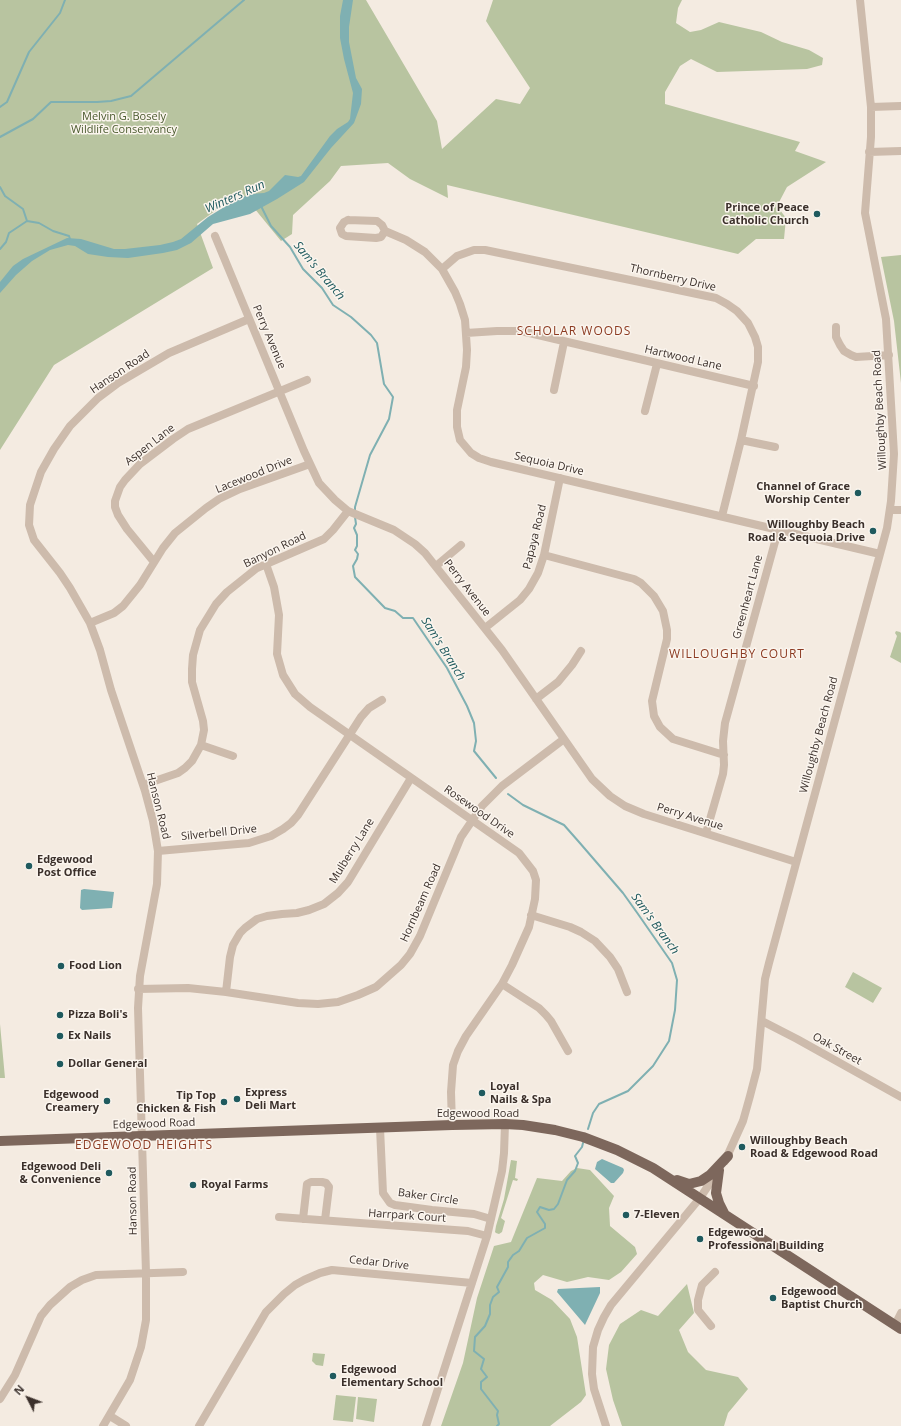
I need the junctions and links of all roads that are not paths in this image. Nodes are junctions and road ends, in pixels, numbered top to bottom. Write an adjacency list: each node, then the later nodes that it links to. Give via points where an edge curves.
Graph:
1 (860, 0): 3 (street, Willoughby Beach Road)
2 (901, 106): 3 (street)
3 (871, 107): 5 (street, Willoughby Beach Road)
4 (901, 151): 5 (street)
5 (869, 152): 13 (street, Willoughby Beach Road, via 865,213 883,302)
6 (385, 231): 6 (street, Sequoia Drive, via 382,225 373,221 348,220 340,228 346,236 376,238 381,237); 8 (street, Sequoia Drive, via 425,252)
7 (215, 236): 9 (street, Perry Avenue)
8 (442, 269): 11 (street, Sequoia Drive, via 460,304); 16 (street, Thornberry Drive, via 457,256 474,250 484,250 716,298 737,311 755,337 758,358)
9 (249, 319): 18 (street, Perry Avenue); 35 (street, Hanson Road, via 169,353 118,383 98,398 70,426 41,472 30,505 31,534 70,588)
10 (836, 327): 13 (street, via 836,337 840,345 851,355)
11 (466, 333): 12 (street, Hartwood Lane, via 516,331); 23 (street, Sequoia Drive, via 468,350 456,420 460,440 478,458)
12 (564, 342): 14 (street, Hartwood Lane); 17 (street)
13 (889, 355): 25 (street, Willoughby Beach Road, via 894,454)
14 (657, 364): 16 (street, Hartwood Lane); 19 (street)
15 (307, 380): 18 (street, Aspen Lane)
16 (754, 386): 20 (street, Thornberry Drive)
17 (554, 390)
18 (280, 391): 22 (street, Perry Avenue); 32 (street, Aspen Lane, via 188,429 140,464 120,487 115,501 118,515)
19 (645, 411)
20 (741, 440): 21 (street); 27 (street, Thornberry Drive)
21 (775, 448)
22 (310, 464): 24 (street, Perry Avenue, via 319,483); 32 (street, Lacewood Drive, via 219,499 175,533)
23 (560, 478): 27 (street, Sequoia Drive); 31 (street, Papaya Road)
24 (348, 510): 33 (street, Banyon Road, via 324,539); 34 (street, Perry Avenue, via 394,530 425,553)
25 (890, 510): 26 (street); 30 (street, Willoughby Beach Road)
26 (901, 510)
27 (722, 516): 28 (street, Sequoia Drive)
28 (778, 531): 30 (street, Sequoia Drive); 43 (street, Greenheart Lane, via 725,723)
29 (461, 545): 34 (street)
30 (880, 554): 50 (street, Willoughby Beach Road)
31 (544, 555): 36 (street, Papaya Road, via 538,574 529,589 509,610); 43 (street, via 634,579 642,583 654,596 663,611 667,640 652,701 654,716 660,728 674,739)
32 (154, 562): 35 (street, Lacewood Drive, via 123,606 114,613)
33 (266, 564): 40 (street, Rosewood Drive, via 279,615 277,654 283,675 303,701); 42 (street, Banyon Road, via 226,592 200,630 193,655 192,682 203,721)
34 (436, 566): 36 (street, Perry Avenue)
35 (90, 623): 46 (street, Hanson Road)
36 (485, 628): 38 (street, Perry Avenue)
37 (581, 651): 38 (street, via 558,682)
38 (536, 699): 41 (street, Perry Avenue)
39 (382, 700): 40 (street, Silverbell Drive, via 369,708)
40 (350, 734): 45 (street, Rosewood Drive); 49 (street, Silverbell Drive, via 298,815 283,829 249,843)
41 (564, 739): 47 (street, Hornbeam Road, via 502,786); 48 (street, Perry Avenue, via 592,780 625,806)
42 (201, 745): 44 (street); 46 (street, Banyon Road, via 192,761 181,771)
43 (724, 755): 48 (street, Greenheart Lane, via 723,774)
44 (233, 756)
45 (412, 778): 47 (street, Rosewood Drive); 54 (street, Mulberry Lane, via 338,894 309,910 257,919 240,933 230,957)
46 (143, 785): 49 (street, Hanson Road)
47 (472, 820): 51 (street, Rosewood Drive, via 519,853 530,866 536,880); 54 (street, Hornbeam Road, via 461,837 410,954 376,986 338,1002 318,1004)
48 (706, 833): 50 (street, Perry Avenue)
49 (158, 851): 53 (street, Hanson Road, via 157,890)
50 (796, 862): 56 (street, Willoughby Beach Road, via 769,963)
51 (532, 915): 52 (street, Rosewood Drive, via 529,927); 55 (street, via 570,927 595,941 618,969)
52 (502, 984): 57 (street, via 539,1008 551,1021); 60 (street, Rosewood Drive, via 466,1036 453,1065)
53 (138, 989): 54 (street, Hornbeam Road, via 188,988); 62 (street, Hanson Road)
54 (226, 992)
55 (627, 992)
56 (762, 1021): 58 (street, Oak Street); 64 (street, Willoughby Beach Road, via 754,1083 743,1121)
57 (568, 1051)
58 (901, 1097)
59 (505, 1124): 60 (main road, Edgewood Road); 66 (main road, Edgewood Road, via 583,1136 617,1150); 71 (street, via 502,1171)
60 (452, 1125): 61 (main road, Edgewood Road)
61 (380, 1128): 62 (main road, Edgewood Road); 71 (street, Baker Circle, via 383,1193 390,1203)
62 (142, 1136): 63 (main road, Edgewood Road); 76 (street, Hanson Road)
63 (0, 1141)
64 (728, 1156): 65 (street, Willoughby Beach Road); 66 (main road, via 710,1175 693,1184)
65 (719, 1170): 67 (street, Willoughby Beach Road); 68 (main road, via 716,1193)
66 (667, 1177): 67 (main road, Edgewood Road)
67 (700, 1198): 68 (main road, Edgewood Road); 87 (street, Willoughby Beach Road, via 611,1305 598,1330 592,1374)
68 (726, 1216): 80 (main road, Edgewood Road)
69 (279, 1217): 70 (street, Harrpark Court)
70 (303, 1218): 72 (street, Harrpark Court); 72 (street, via 307,1184 322,1182 328,1187)
71 (491, 1218): 73 (street)
72 (326, 1220): 73 (street, Harrpark Court, via 468,1231)
73 (487, 1236): 77 (street)
74 (183, 1272): 76 (street)
75 (715, 1272): 79 (street, via 702,1285 698,1300 698,1310)
76 (146, 1273): 81 (street, via 96,1275 82,1280 59,1295 41,1316 15,1375); 82 (street, Hanson Road, via 146,1320 141,1347 130,1380)
77 (472, 1283): 85 (street, Cedar Drive, via 332,1270 304,1280 284,1294 266,1312); 86 (street)
78 (901, 1313): 80 (street)
79 (711, 1326)
80 (898, 1327)
81 (0, 1399)
82 (110, 1416): 83 (street, Hanson Road); 84 (street)
83 (104, 1426)
84 (126, 1426)
85 (199, 1426)
86 (426, 1426)
87 (606, 1426)

